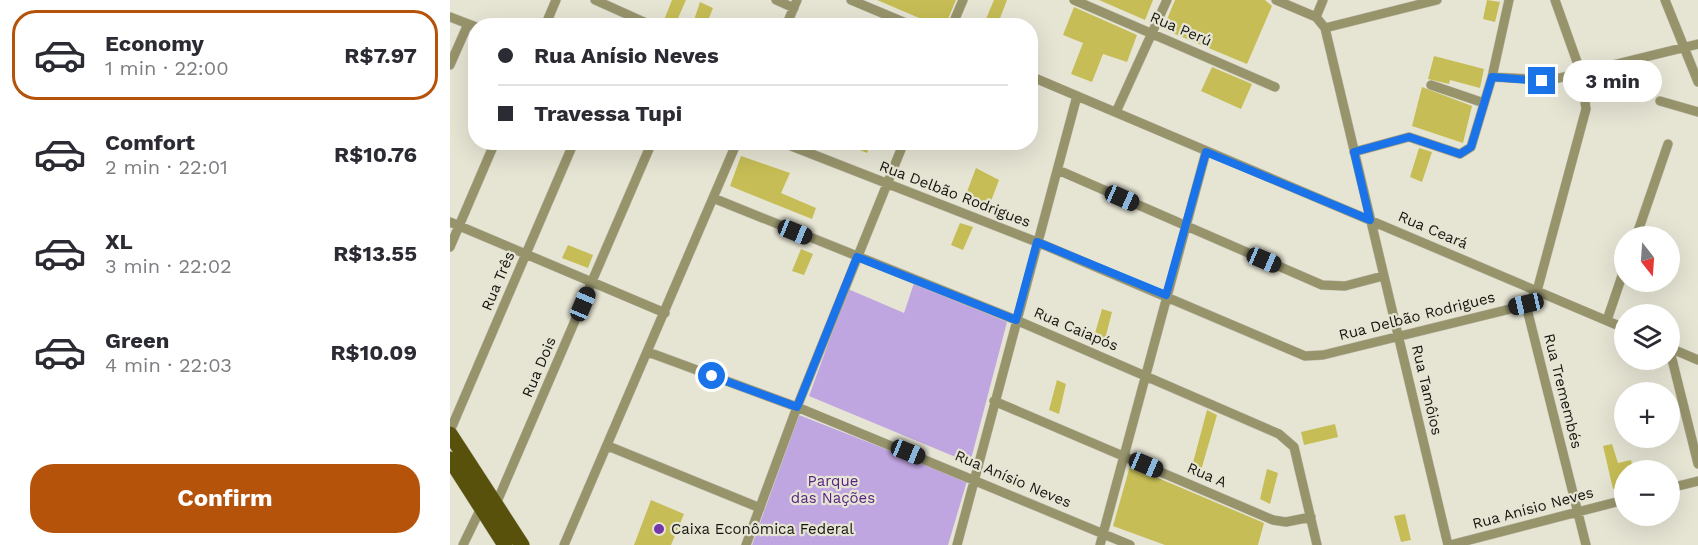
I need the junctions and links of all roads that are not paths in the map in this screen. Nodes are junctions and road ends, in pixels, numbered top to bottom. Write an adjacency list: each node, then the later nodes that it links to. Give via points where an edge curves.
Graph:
1 (556, 0): 17 (street)
2 (595, 0): 18 (street)
3 (776, 0): 14 (street)
4 (851, 0): 20 (street)
5 (963, 0): 21 (street)
6 (1074, 0): 25 (street, Rua Perú)
7 (1167, 0): 25 (street)
8 (1276, 0): 16 (street)
9 (1323, 0): 16 (street)
10 (1437, 0): 23 (street)
11 (1509, 0): 30 (street)
12 (1555, 0): 29 (street)
13 (1665, 0): 27 (street)
14 (795, 4): 19 (street)
15 (450, 16): 22 (street)
16 (1316, 17): 23 (street, Rua Tamôios)
17 (548, 18)
18 (635, 18)
19 (789, 18)
20 (894, 18)
21 (955, 18)
22 (468, 24)
23 (1325, 28): 48 (street, Rua Tamôios)
24 (468, 33): 28 (street)
25 (1152, 34): 34 (street, Rua Perú); 38 (street)
26 (1698, 44): 27 (street)
27 (1684, 47): 29 (street); 32 (street)
28 (450, 64)
29 (1581, 73): 30 (street, via 1542,81); 62 (street, via 1585,120)
30 (1492, 77): 37 (street)
31 (1038, 79): 35 (street, Rua Ceará)
32 (1698, 82)
33 (1431, 85): 37 (street)
34 (1275, 87)
35 (1077, 96): 38 (street, Rua Ceará); 49 (street)
36 (1660, 101): 39 (street)
37 (1484, 103): 48 (street, via 1471,147 1460,154 1409,137)
38 (1116, 112): 47 (street, Rua Ceará)
39 (1698, 112)
40 (1668, 144): 55 (street)
41 (491, 150): 53 (street)
42 (571, 150): 58 (street, Rua Três)
43 (649, 150): 61 (street, Rua Dois)
44 (734, 150): 51 (street)
45 (802, 150): 50 (street, Rua Delbão Rodrigues)
46 (901, 150): 50 (street)
47 (1206, 152): 52 (street, Rua Ceará); 54 (street)
48 (1354, 152): 52 (street, Rua Tamôios)
49 (1058, 170): 54 (street); 56 (street)
50 (887, 183): 56 (street, Rua Delbão Rodrigues); 59 (street)
51 (713, 198): 59 (street, Rua Caiapós); 66 (street)
52 (1370, 220): 60 (street, Rua Tamôios); 62 (street, Rua Ceará)
53 (454, 224): 57 (street); 58 (street)
54 (1186, 226): 60 (street, via 1322,285 1345,286); 64 (street)
55 (1640, 226)
56 (1037, 242): 64 (street, Rua Delbão Rodrigues); 67 (street)
57 (450, 247)
58 (525, 255): 61 (street); 78 (street, Rua Três)
59 (857, 257): 67 (street, Rua Caiapós); 77 (street)
60 (1383, 276): 70 (street, Rua Tamôios)
61 (591, 284): 66 (street); 87 (street, Rua Dois)
62 (1537, 291): 65 (street); 68 (street, Rua Ceará)
63 (1617, 292): 68 (street)
64 (1166, 295): 70 (street, Rua Delbão Rodrigues, via 1305,356 1323,356); 75 (street)
65 (1526, 304): 70 (street, Rua Delbão Rodrigues); 89 (street, Rua Tremembés)
66 (665, 313): 71 (street)
67 (1016, 320): 75 (street, Rua Caiapós); 76 (street)
68 (1607, 320): 69 (street, Rua Ceará)
69 (1614, 323)
70 (1399, 335): 101 (street, Rua Tamôios)
71 (648, 352): 77 (street, Rua Anísio Neves); 79 (street)
72 (1680, 353): 73 (street)
73 (1698, 360)
74 (1675, 370): 82 (street)
75 (1145, 375): 80 (street); 90 (street, Rua Caiapós, via 1288,440 1294,447)
76 (994, 401): 80 (street, Rua A); 83 (street)
77 (797, 407): 83 (street, Rua Anísio Neves); 88 (street)
78 (450, 432): 87 (main road)
79 (608, 446): 88 (street); 95 (street)
80 (1125, 456): 90 (street, Rua A, via 1273,520 1286,522); 91 (street)
81 (450, 459): 87 (main road)
82 (1698, 464)
83 (974, 478): 91 (street, Rua Anísio Neves); 97 (street)
84 (1698, 481): 85 (street)
85 (1680, 486)
86 (1614, 503): 89 (street, Rua Anísio Neves)
87 (488, 506): 92 (street, Rua Dois); 93 (main road); 94 (main road)
88 (760, 508): 96 (street)
89 (1577, 512): 101 (street, Rua Anísio Neves); 102 (street, Rua Tremembés)
90 (1311, 517): 100 (street, Rua Caiapós)
91 (1103, 534): 98 (street); 99 (street, Rua Anísio Neves)
92 (463, 545)
93 (505, 545)
94 (522, 545)
95 (564, 545)
96 (746, 545)
97 (957, 545)
98 (1100, 545)
99 (1130, 545)
100 (1317, 545)
101 (1449, 545)
102 (1586, 545)

